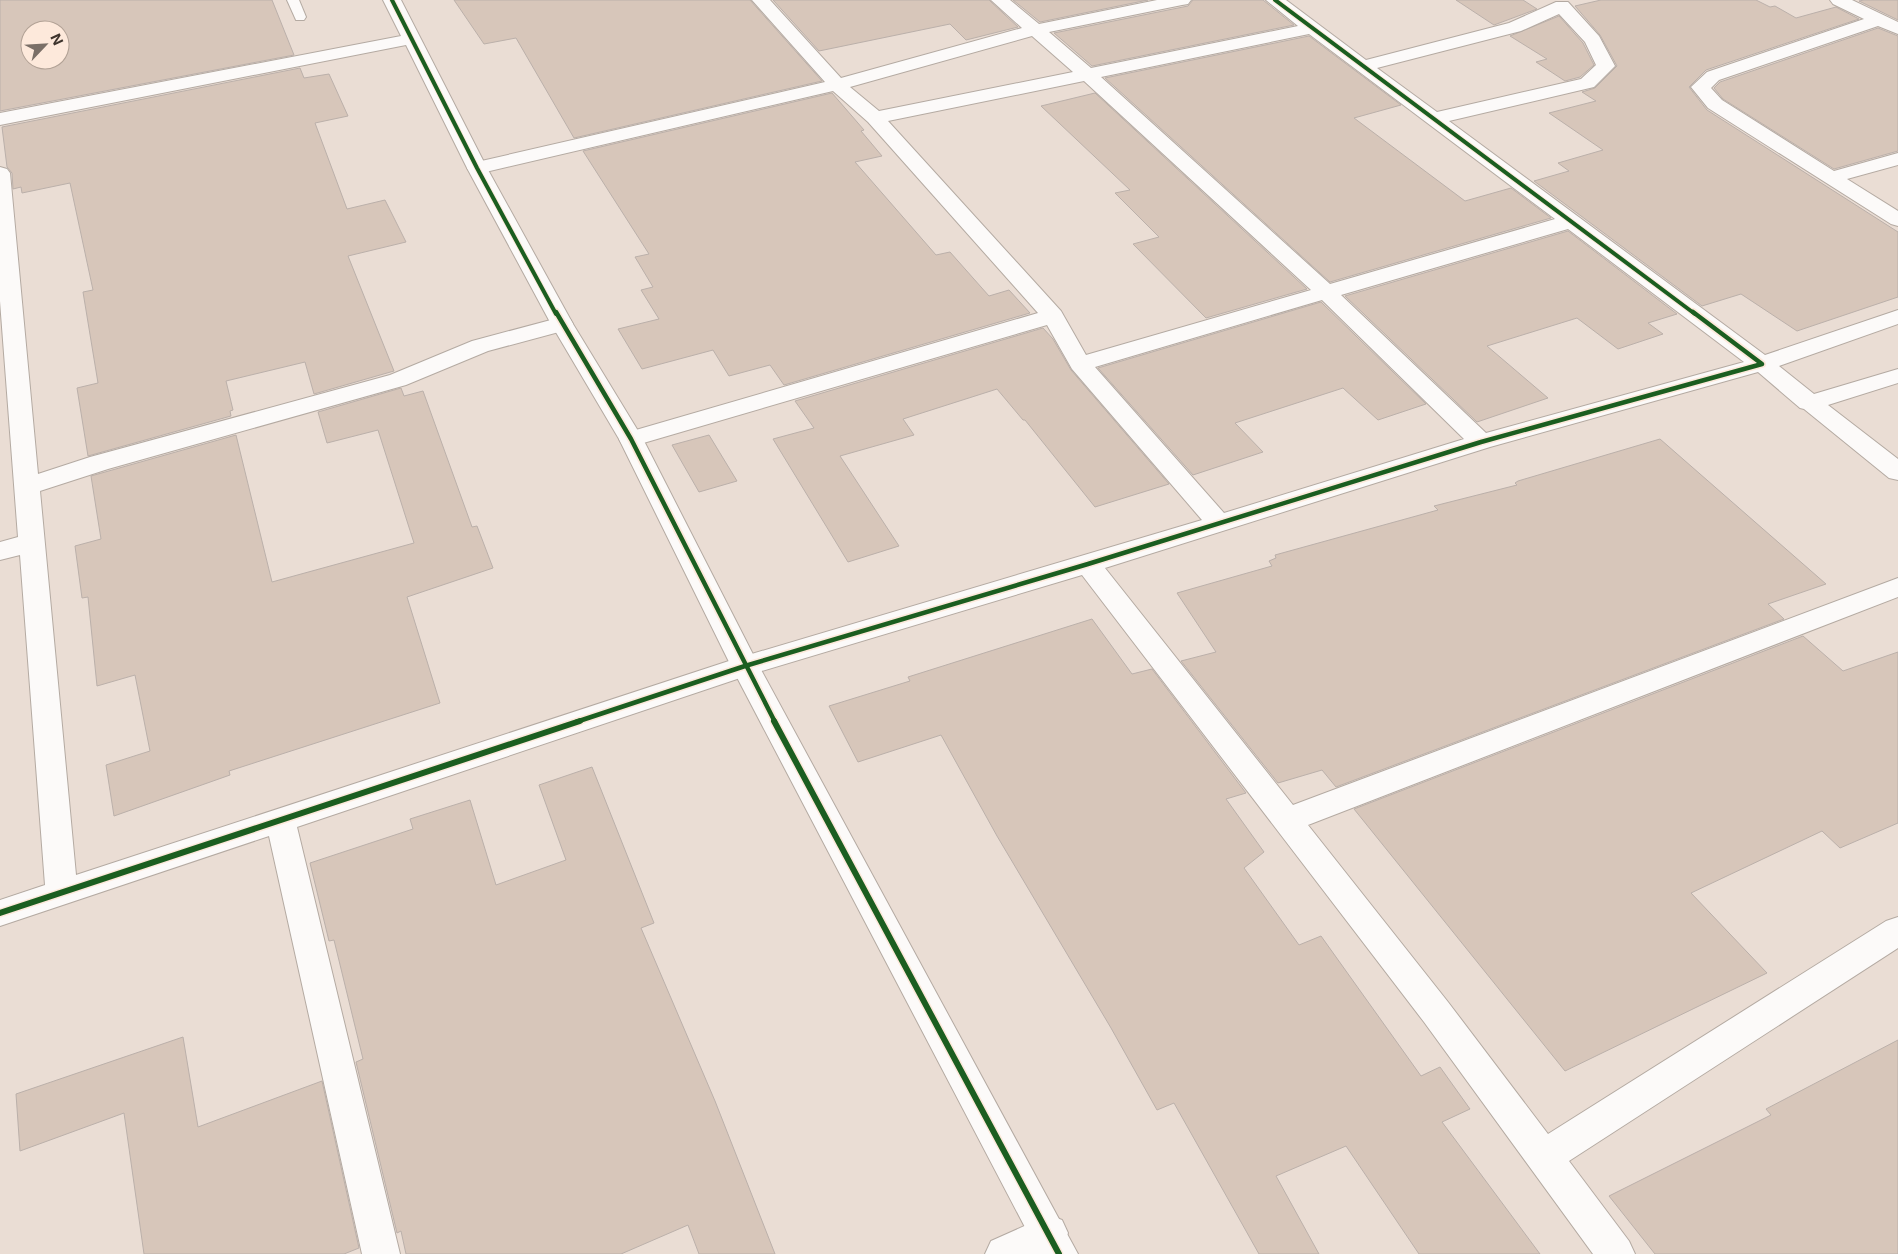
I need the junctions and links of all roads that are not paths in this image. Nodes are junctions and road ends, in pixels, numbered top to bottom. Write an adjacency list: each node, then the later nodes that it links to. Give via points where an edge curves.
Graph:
1 (293, 0): 9 (lane)
2 (392, 0): 14 (street)
3 (761, 0): 17 (street)
4 (1000, 0): 13 (street)
5 (1182, 0): 13 (street)
6 (1275, 0): 11 (street)
7 (1839, 0): 10 (street)
8 (1557, 3): 15 (street, via 1515,27); 19 (street, via 1593,40 1606,66 1587,83)
9 (300, 17)
10 (1879, 20): 12 (street); 24 (street, via 1713,76 1700,87 1715,104)
11 (1312, 28): 15 (street); 16 (street)
12 (1898, 29)
13 (1035, 30): 16 (street); 17 (street)
14 (412, 39): 20 (street); 22 (street)
15 (1363, 66): 19 (street)
16 (1086, 73): 18 (street); 27 (street)
17 (837, 85): 18 (street); 22 (street)
18 (875, 118): 28 (street)
19 (1435, 118): 26 (street)
20 (0, 119)
21 (1898, 160): 24 (street)
22 (477, 168): 30 (street)
23 (0, 173): 38 (street)
24 (1830, 178): 25 (street)
25 (1898, 220)
26 (1571, 221): 27 (street); 32 (street)
27 (1326, 292): 31 (street); 36 (street)
28 (1053, 316): 31 (street); 35 (street)
29 (1898, 316): 32 (street)
30 (562, 324): 35 (street); 38 (street, via 480,346 398,380 99,463)
31 (1080, 364): 39 (street)
32 (1762, 364): 34 (street); 36 (street)
33 (1898, 376): 34 (street)
34 (1808, 403): 37 (street)
35 (631, 439): 44 (street)
36 (1481, 442): 39 (street)
37 (1898, 472)
38 (26, 487): 40 (street)
39 (1219, 523): 42 (street)
40 (31, 543): 41 (street); 47 (street)
41 (0, 551)
42 (1088, 564): 44 (street); 46 (street)
43 (1898, 587): 46 (street)
44 (745, 666): 45 (street); 51 (street)
45 (280, 820): 47 (street); 52 (street)
46 (1287, 820): 50 (street)
47 (62, 892): 48 (street)
48 (0, 914)
49 (1898, 930): 50 (street)
50 (1544, 1157): 54 (street)
51 (1054, 1243): 53 (street)
52 (380, 1254)
53 (1004, 1254)
54 (1616, 1254)

